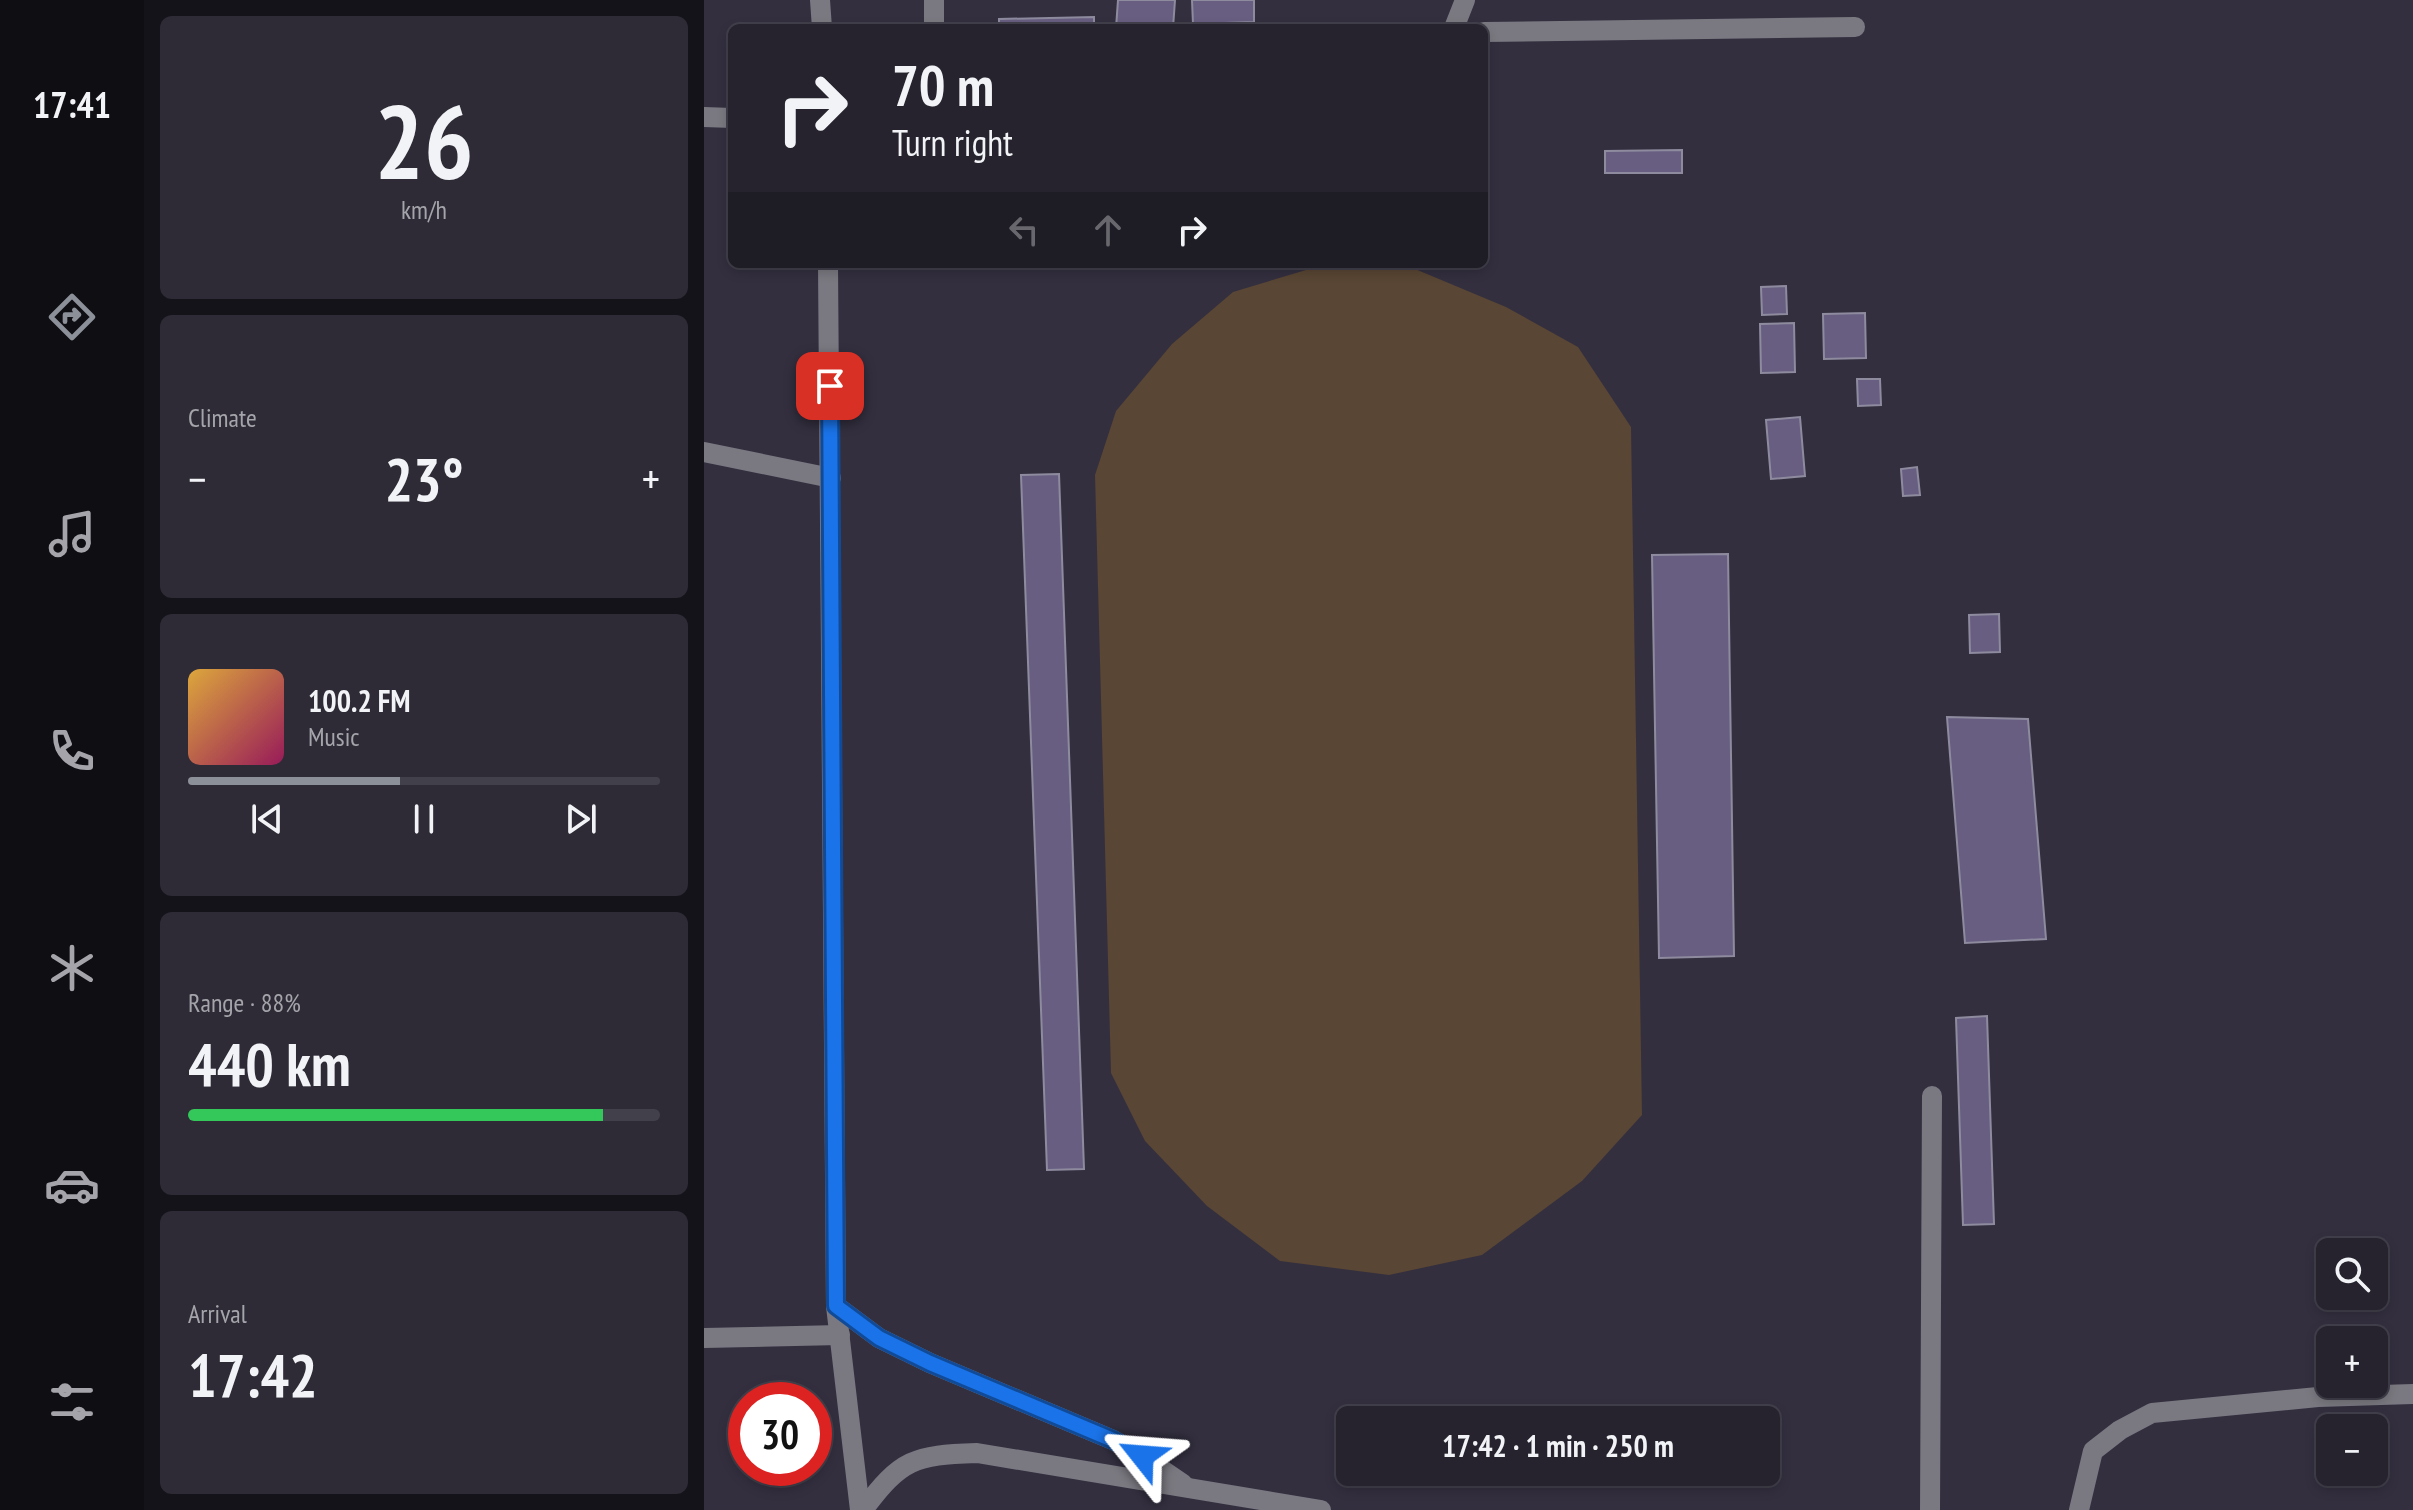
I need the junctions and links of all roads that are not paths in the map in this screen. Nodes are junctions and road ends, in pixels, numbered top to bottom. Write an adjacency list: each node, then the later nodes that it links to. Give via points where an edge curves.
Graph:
1 (820, 0): 4 (street)
2 (934, 0): 5 (street)
3 (1465, 0): 6 (street)
4 (822, 24)
5 (934, 24)
6 (1456, 24)
7 (1855, 27): 8 (street)
8 (1488, 32)
9 (704, 117): 10 (street)
10 (728, 118)
11 (828, 268): 13 (street)
12 (704, 452): 13 (street)
13 (831, 478): 15 (street)
14 (1932, 1096): 22 (street)
15 (836, 1306): 16 (street); 19 (street, via 879,1338 1113,1440)
16 (840, 1335): 17 (street); 20 (street)
17 (704, 1338)
18 (2413, 1394): 23 (street, via 2152,1413 2093,1451)
19 (1186, 1486): 20 (street, via 977,1453 935,1454 898,1468); 21 (street)
20 (862, 1510)
21 (1321, 1510)
22 (1930, 1510)
23 (2079, 1510)

